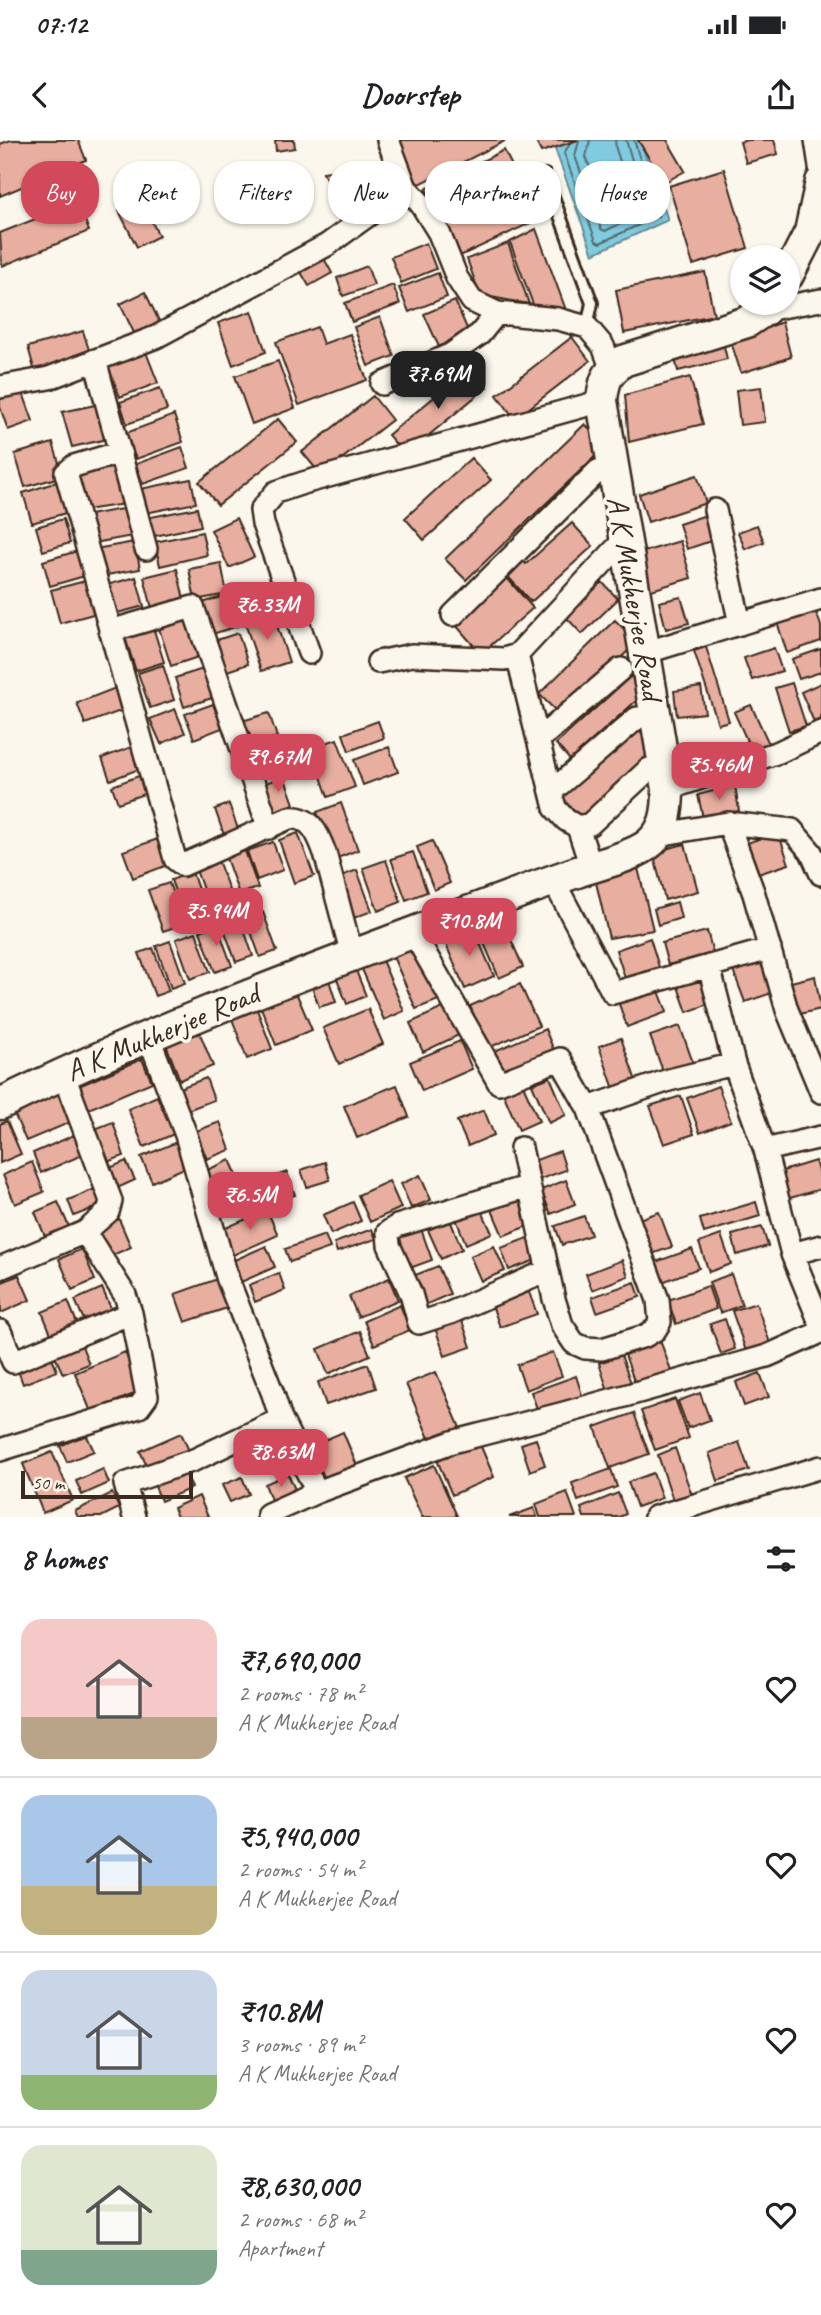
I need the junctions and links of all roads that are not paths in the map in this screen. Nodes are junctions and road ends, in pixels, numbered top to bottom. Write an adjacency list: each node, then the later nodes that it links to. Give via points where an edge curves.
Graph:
1 (388, 140): 3 (street)
2 (816, 140): 4 (street)
3 (396, 161)
4 (821, 173)
5 (821, 182): 9 (street, via 810,232)
6 (411, 193): 12 (street, via 439,233 472,301)
7 (561, 218): 14 (lane, via 592,303)
8 (356, 224): 15 (street, via 327,245 156,337)
9 (800, 252)
10 (821, 300): 11 (street)
11 (800, 303)
12 (497, 313): 14 (street); 17 (street, via 480,334 450,355)
13 (757, 315): 16 (street, via 725,331 623,361)
14 (587, 327): 16 (street, via 603,346)
15 (95, 360): 18 (street, via 49,378); 20 (street)
16 (612, 370): 19 (street, A K Mukherjee Road, via 603,383)
17 (382, 384)
18 (0, 387)
19 (602, 401): 21 (street, A K Mukherjee Road); 29 (street, via 276,492 261,510 263,524)
20 (121, 452): 24 (street); 28 (street, via 74,466 66,473)
21 (613, 466): 23 (street, A K Mukherjee Road); 26 (street, via 598,471)
22 (715, 510): 27 (street)
23 (625, 539): 30 (street); 31 (street, A K Mukherjee Road)
24 (146, 549)
25 (821, 599): 27 (street)
26 (453, 615)
27 (740, 624): 31 (street)
28 (110, 631): 40 (street, via 193,607); 40 (street, via 175,859 183,865)
29 (309, 653)
30 (517, 655): 32 (street, via 503,659 412,656); 35 (street)
31 (633, 661): 35 (street); 36 (street, A K Mukherjee Road)
32 (379, 662)
33 (637, 718): 37 (street)
34 (821, 732): 36 (street, via 779,752)
35 (538, 740): 37 (street)
36 (659, 779): 39 (street, via 590,824); 41 (street, A K Mukherjee Road, via 666,816)
37 (551, 792): 39 (street, via 555,808)
38 (727, 823): 41 (street); 43 (street, via 792,830 811,852); 46 (street)
39 (578, 827): 42 (street)
40 (270, 828): 47 (street, via 299,817 319,836)
41 (658, 835): 42 (street, A K Mukherjee Road, via 635,852)
42 (591, 867): 44 (street, A K Mukherjee Road)
43 (821, 874)
44 (553, 880): 45 (street, A K Mukherjee Road); 48 (street, via 613,993)
45 (413, 932): 47 (street, A K Mukherjee Road); 54 (street, via 499,1083 560,1059)
46 (770, 949): 48 (street); 52 (street)
47 (352, 955): 49 (street, A K Mukherjee Road)
48 (709, 966): 50 (street)
49 (148, 1035): 51 (street, A K Mukherjee Road); 68 (street, via 187,1135 228,1280)
50 (734, 1064): 54 (street); 57 (street)
51 (63, 1073): 53 (street, A K Mukherjee Road); 59 (street, via 111,1201 108,1212)
52 (821, 1093)
53 (0, 1104)
54 (588, 1108): 63 (street, via 657,1300 660,1322 645,1336 603,1349 573,1343 562,1325)
55 (821, 1137): 57 (street)
56 (521, 1148): 58 (street)
57 (765, 1150): 61 (street)
58 (529, 1186): 63 (street); 63 (street, via 397,1226 388,1232 390,1245 419,1323)
59 (85, 1232): 62 (street); 64 (street, via 125,1294)
60 (821, 1246): 61 (street)
61 (792, 1254): 65 (street)
62 (0, 1268)
63 (547, 1271)
64 (131, 1313): 66 (street, via 13,1362); 69 (street, via 147,1396 139,1407)
65 (821, 1325)
66 (0, 1331)
67 (821, 1332): 71 (street, via 766,1356 452,1441)
68 (281, 1419): 71 (street); 72 (street, via 194,1460 125,1484)
69 (0, 1450)
70 (821, 1467): 74 (street)
71 (317, 1493): 73 (street)
72 (134, 1517)
73 (268, 1517)
74 (655, 1517)

